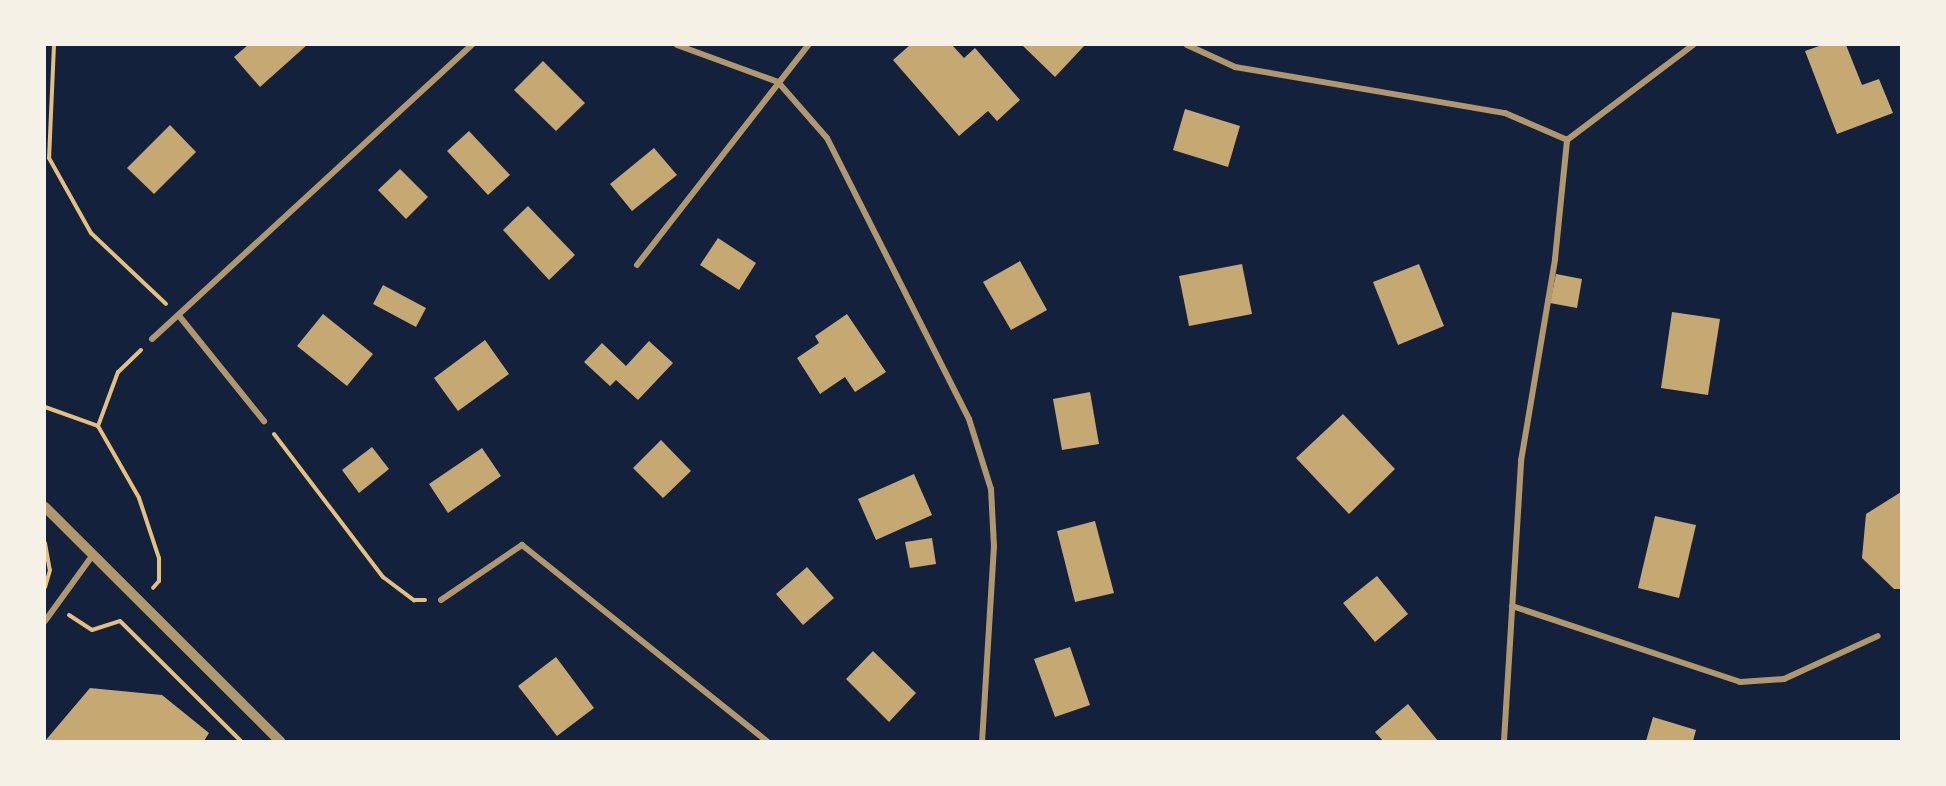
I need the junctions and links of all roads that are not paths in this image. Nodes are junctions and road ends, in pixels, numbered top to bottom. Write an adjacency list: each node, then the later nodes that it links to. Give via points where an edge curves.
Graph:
1 (472, 45): 9 (street)
2 (677, 45): 6 (street)
3 (808, 45): 6 (street)
4 (1187, 45): 7 (street, via 1235,67 1505,113)
5 (1693, 45): 7 (street)
6 (778, 82): 8 (street); 20 (street, via 827,138 914,302 969,419 991,489 994,546)
7 (1567, 140): 15 (street, via 1555,259 1521,461)
8 (637, 265)
9 (180, 317): 10 (street); 11 (street)
10 (152, 339)
11 (264, 421)
12 (45, 507): 13 (street)
13 (93, 556): 16 (street); 18 (street)
14 (441, 600): 19 (street, via 522,545)
15 (1512, 606): 17 (street, via 1740,682 1784,679); 21 (street)
16 (45, 621)
17 (1878, 636)
18 (280, 741)
19 (767, 741)
20 (982, 741)
21 (1504, 741)

